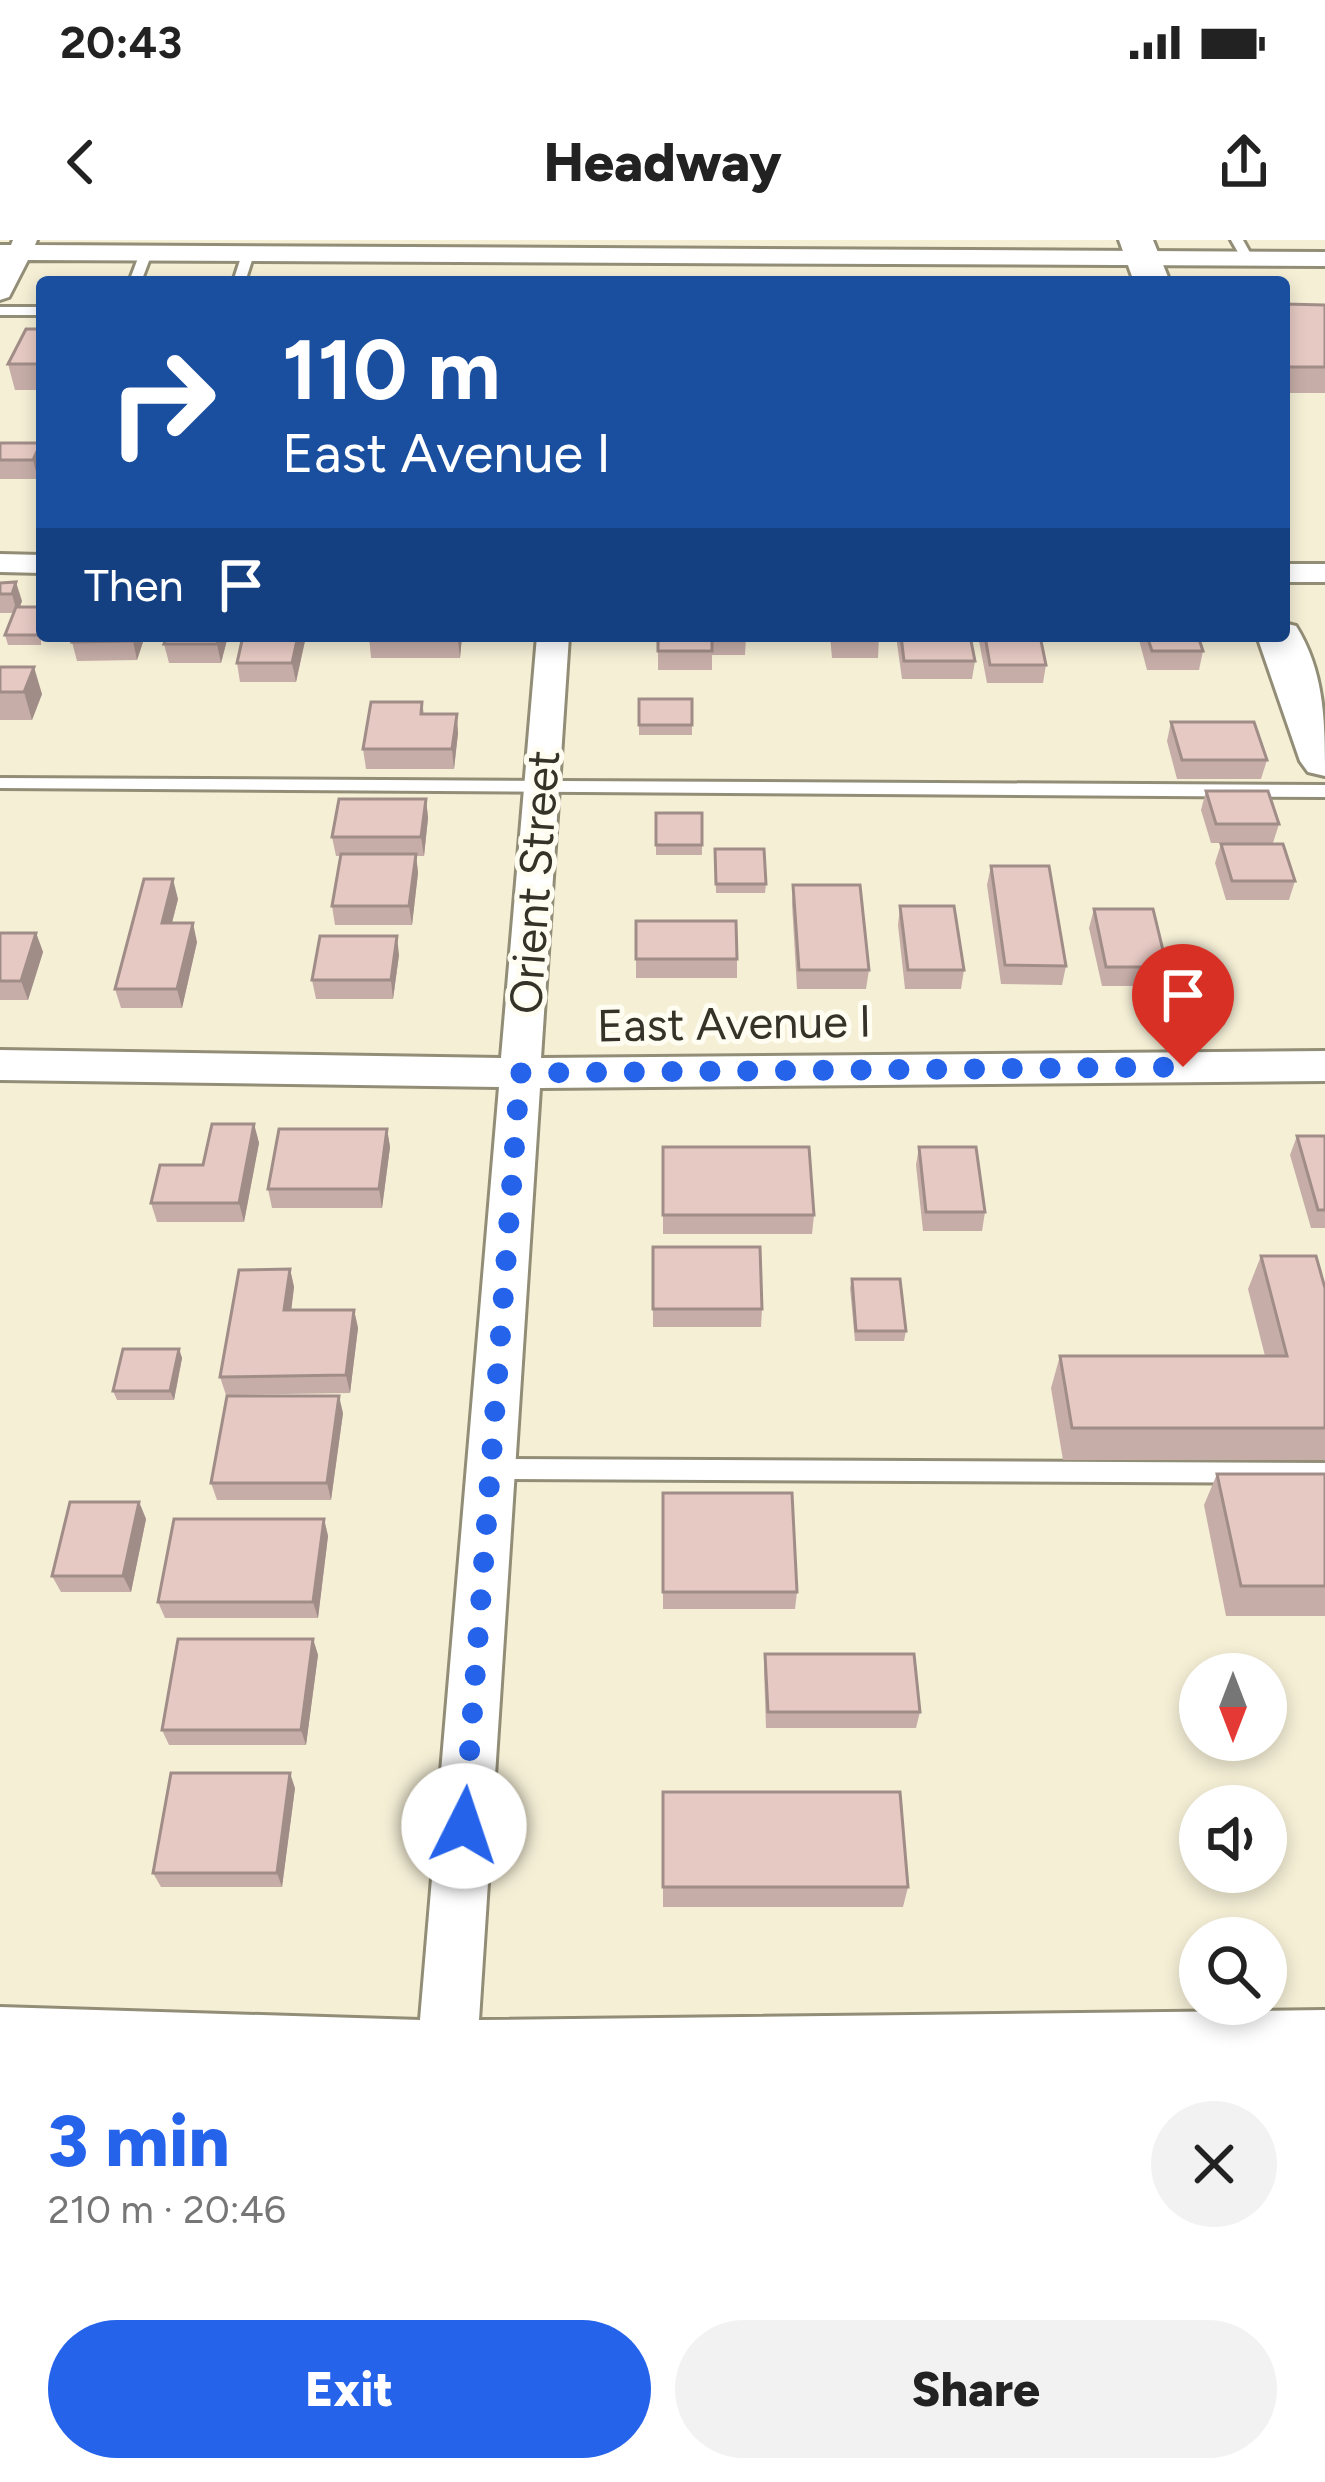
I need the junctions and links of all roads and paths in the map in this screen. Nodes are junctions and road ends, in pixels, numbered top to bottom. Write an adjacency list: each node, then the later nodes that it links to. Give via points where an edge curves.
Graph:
1 (14, 248): 3 (street); 10 (street)
2 (1242, 249): 5 (street); 7 (street)
3 (146, 253): 4 (street); 8 (lane)
4 (248, 254): 6 (street); 9 (lane)
5 (1325, 259)
6 (581, 260): 7 (street)
7 (1143, 260)
8 (137, 276)
9 (241, 276)
10 (0, 292)
11 (36, 310): 12 (lane)
12 (0, 311)
13 (0, 563): 14 (street)
14 (36, 564)
15 (1290, 573): 16 (street)
16 (1325, 573)
17 (553, 642): 21 (street, Orient Street)
18 (1282, 642): 19 (main road)
19 (1325, 761)
20 (0, 783): 21 (lane)
21 (542, 788): 22 (lane); 25 (street, Orient Street)
22 (1325, 791)
23 (0, 1065): 25 (street, East Avenue I)
24 (1325, 1066): 25 (street, East Avenue I)
25 (520, 1073): 26 (street, Orient Street)
26 (491, 1468): 27 (lane); 30 (street, Orient Street)
27 (1325, 1473)
28 (0, 2037): 30 (street)
29 (1325, 2040): 30 (street)
30 (447, 2056)

